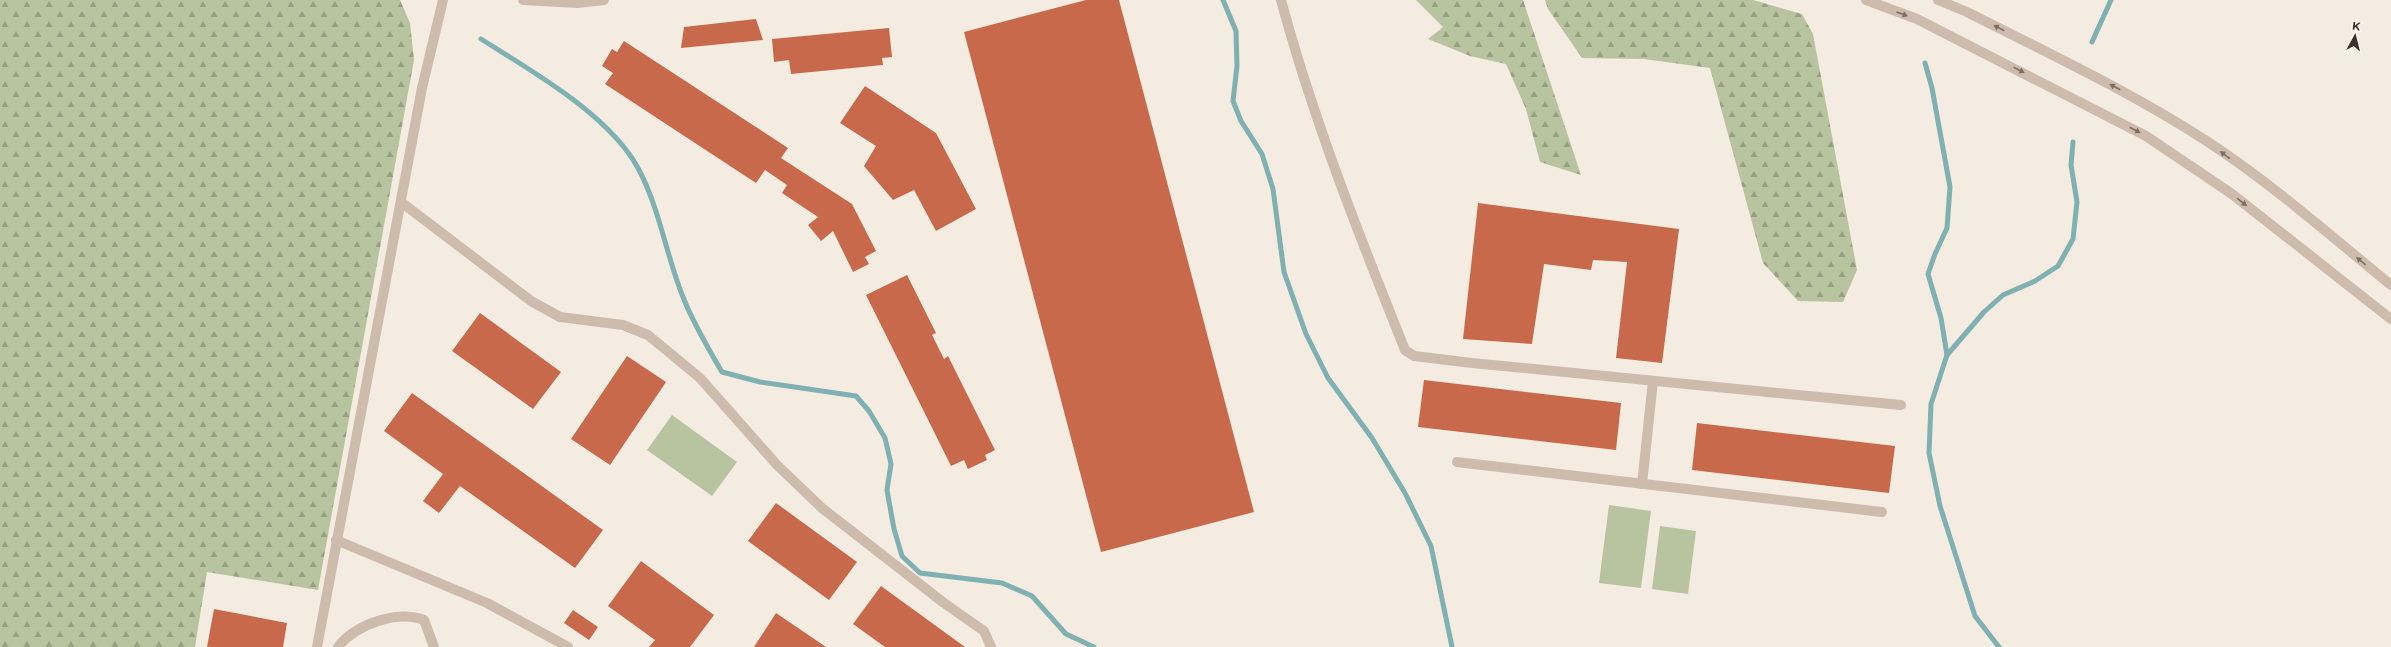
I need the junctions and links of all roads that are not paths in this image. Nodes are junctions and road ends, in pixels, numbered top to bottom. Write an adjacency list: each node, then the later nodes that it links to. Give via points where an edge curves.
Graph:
1 (443, 0): 7 (street, via 422,88)
2 (523, 0): 3 (street, via 578,3)
3 (604, 0)
4 (1281, 0): 10 (street, via 1297,59 1368,258 1405,350 1414,356)
5 (1866, 0): 9 (street, one-way to 9, via 1917,19 2146,136 2232,194)
6 (1938, 0): 8 (street, one-way to 6, via 2280,196 2206,141 2135,97 1967,12)
7 (401, 202): 15 (street); 20 (street, via 531,301 560,317 623,325 648,335 700,378 777,465 822,508 984,631)
8 (2391, 285)
9 (2391, 319)
10 (1654, 381): 11 (street); 13 (street)
11 (1901, 405)
12 (1457, 462): 13 (street)
13 (1642, 484): 14 (street)
14 (1882, 512)
15 (336, 540): 16 (street); 19 (street, via 487,603)
16 (317, 647)
17 (338, 647): 18 (street, via 345,638 376,621 412,616 424,620)
18 (434, 647)
19 (568, 647)
20 (991, 647)

